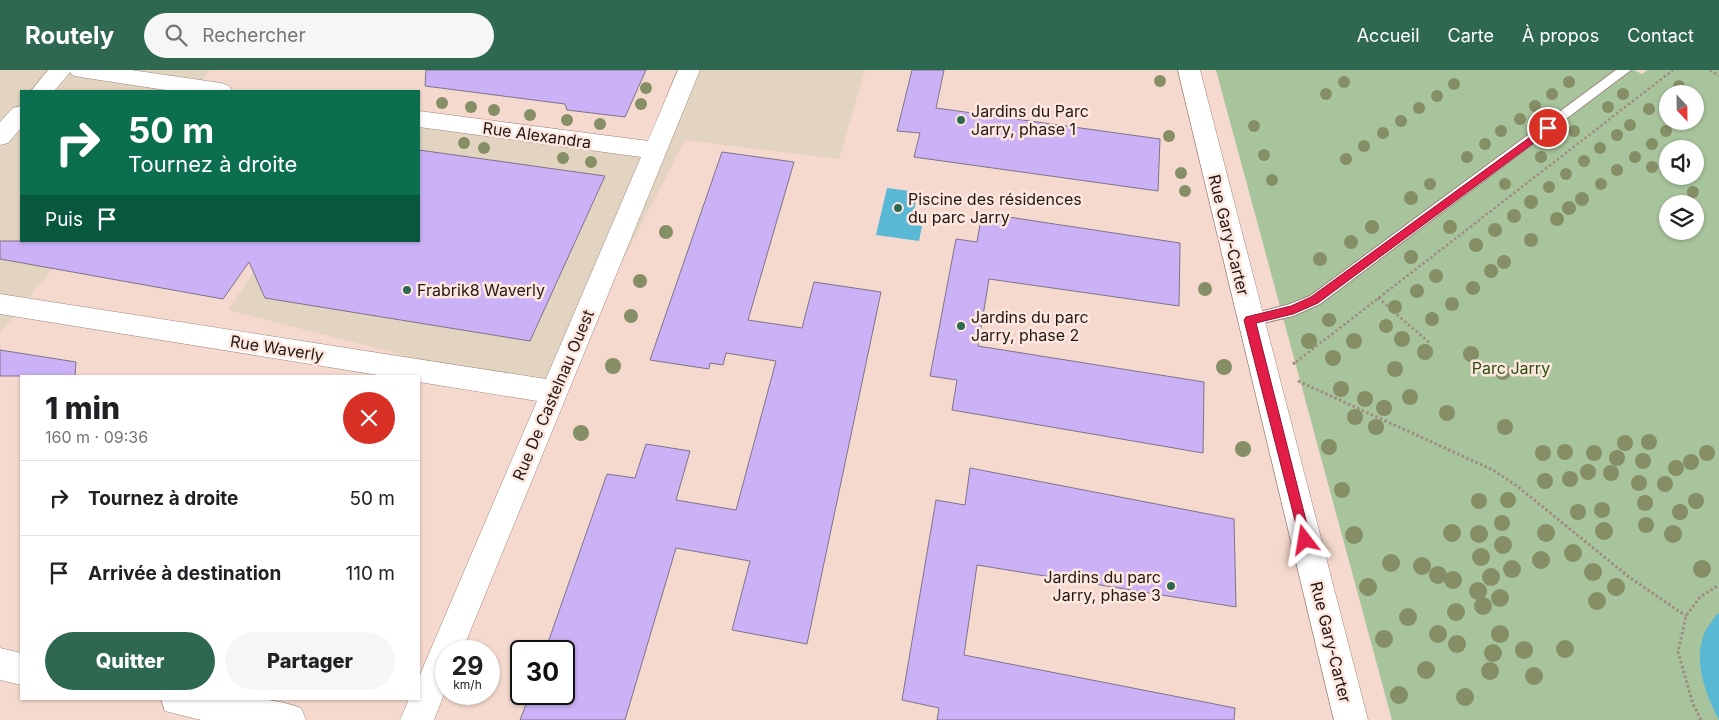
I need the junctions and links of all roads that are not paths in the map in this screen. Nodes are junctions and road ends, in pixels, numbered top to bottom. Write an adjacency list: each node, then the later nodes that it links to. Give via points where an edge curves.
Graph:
1 (61, 70): 6 (street)
2 (80, 70): 7 (street)
3 (689, 70): 11 (street, Rue De Castelnau Ouest)
4 (1188, 70): 13 (street, Rue Gary-Carter)
5 (1625, 70): 13 (lane, via 1315,300 1293,310)
6 (43, 90)
7 (214, 90)
8 (20, 115): 10 (street)
9 (420, 119): 11 (street, Rue Alexandra)
10 (0, 137)
11 (656, 151): 14 (street, Rue De Castelnau Ouest)
12 (0, 304): 14 (street, Rue Waverly)
13 (1250, 320): 20 (street, Rue Gary-Carter)
14 (555, 392): 19 (street, Rue De Castelnau Ouest)
15 (0, 664): 16 (street)
16 (20, 668)
17 (182, 700): 18 (street)
18 (289, 720)
19 (417, 720)
20 (1351, 720)

